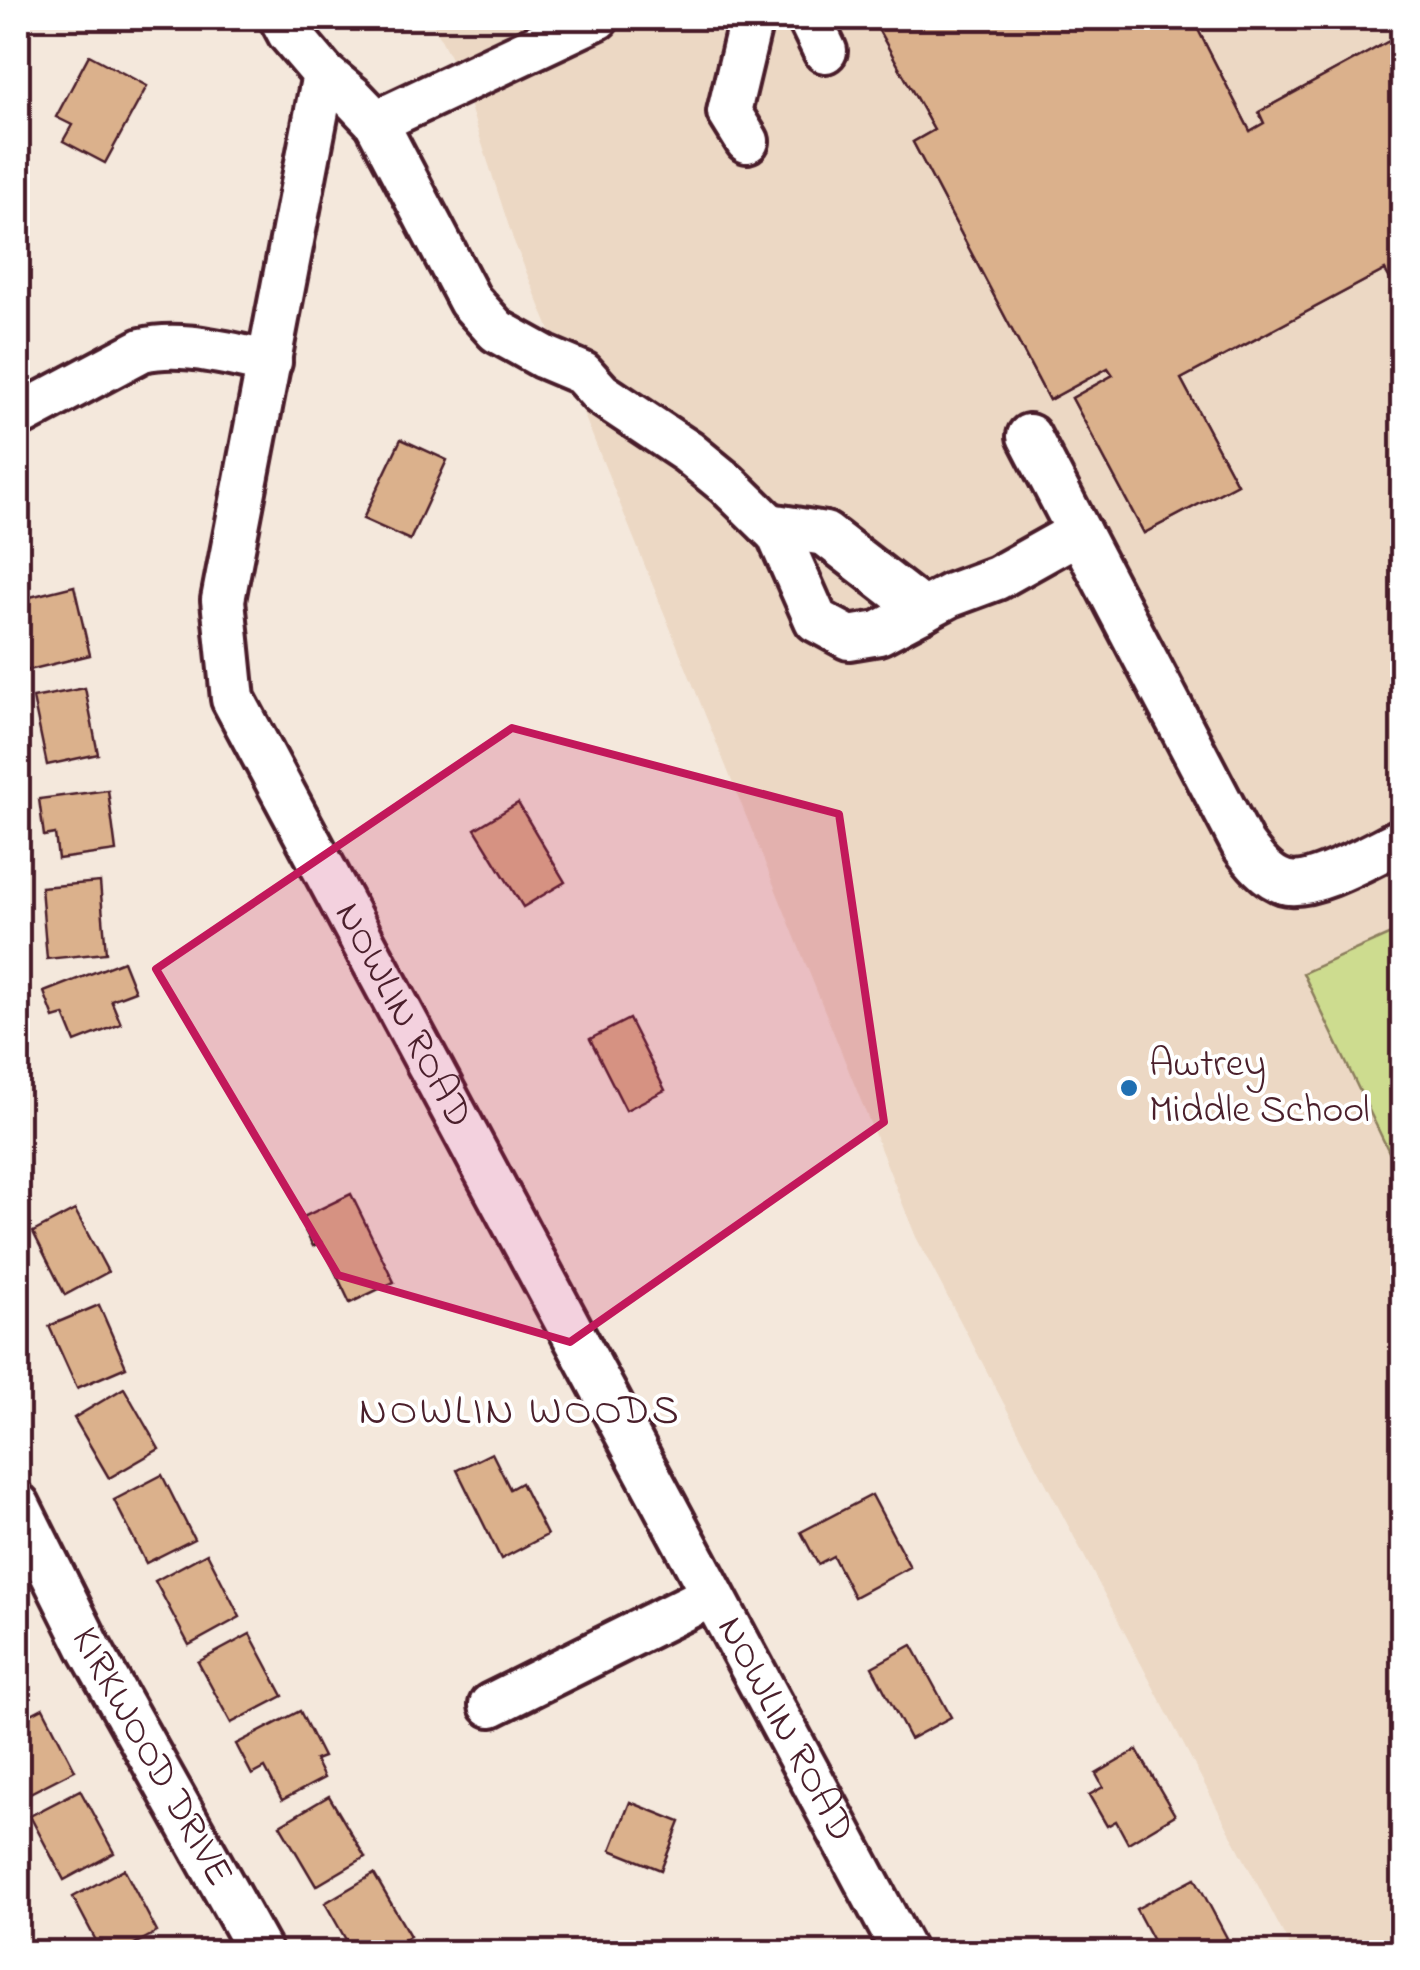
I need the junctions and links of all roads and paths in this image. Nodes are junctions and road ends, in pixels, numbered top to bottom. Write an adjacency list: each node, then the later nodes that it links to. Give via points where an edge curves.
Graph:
1 (282, 18): 4 (street)
2 (597, 18): 5 (street)
3 (748, 18): 6 (street, via 730,112)
4 (324, 74): 5 (street); 7 (street, NOWLIN ROAD)
5 (376, 122): 10 (street, via 484,317 544,357 582,372 601,394 688,452)
6 (746, 141)
7 (270, 362): 8 (street, via 158,346); 15 (street, NOWLIN ROAD, via 223,600 233,699)
8 (18, 416)
9 (1028, 436): 11 (street)
10 (769, 524): 12 (street, via 825,534); 12 (street, via 816,620 830,630 865,637)
11 (1079, 532): 12 (street); 13 (street, via 1256,862 1284,882 1297,883)
12 (922, 610)
13 (1402, 840)
14 (18, 1505): 17 (street, KIRKWOOD DRIVE)
15 (710, 1596): 16 (street); 18 (street, NOWLIN ROAD)
16 (491, 1705)
17 (260, 1952)
18 (904, 1952)

